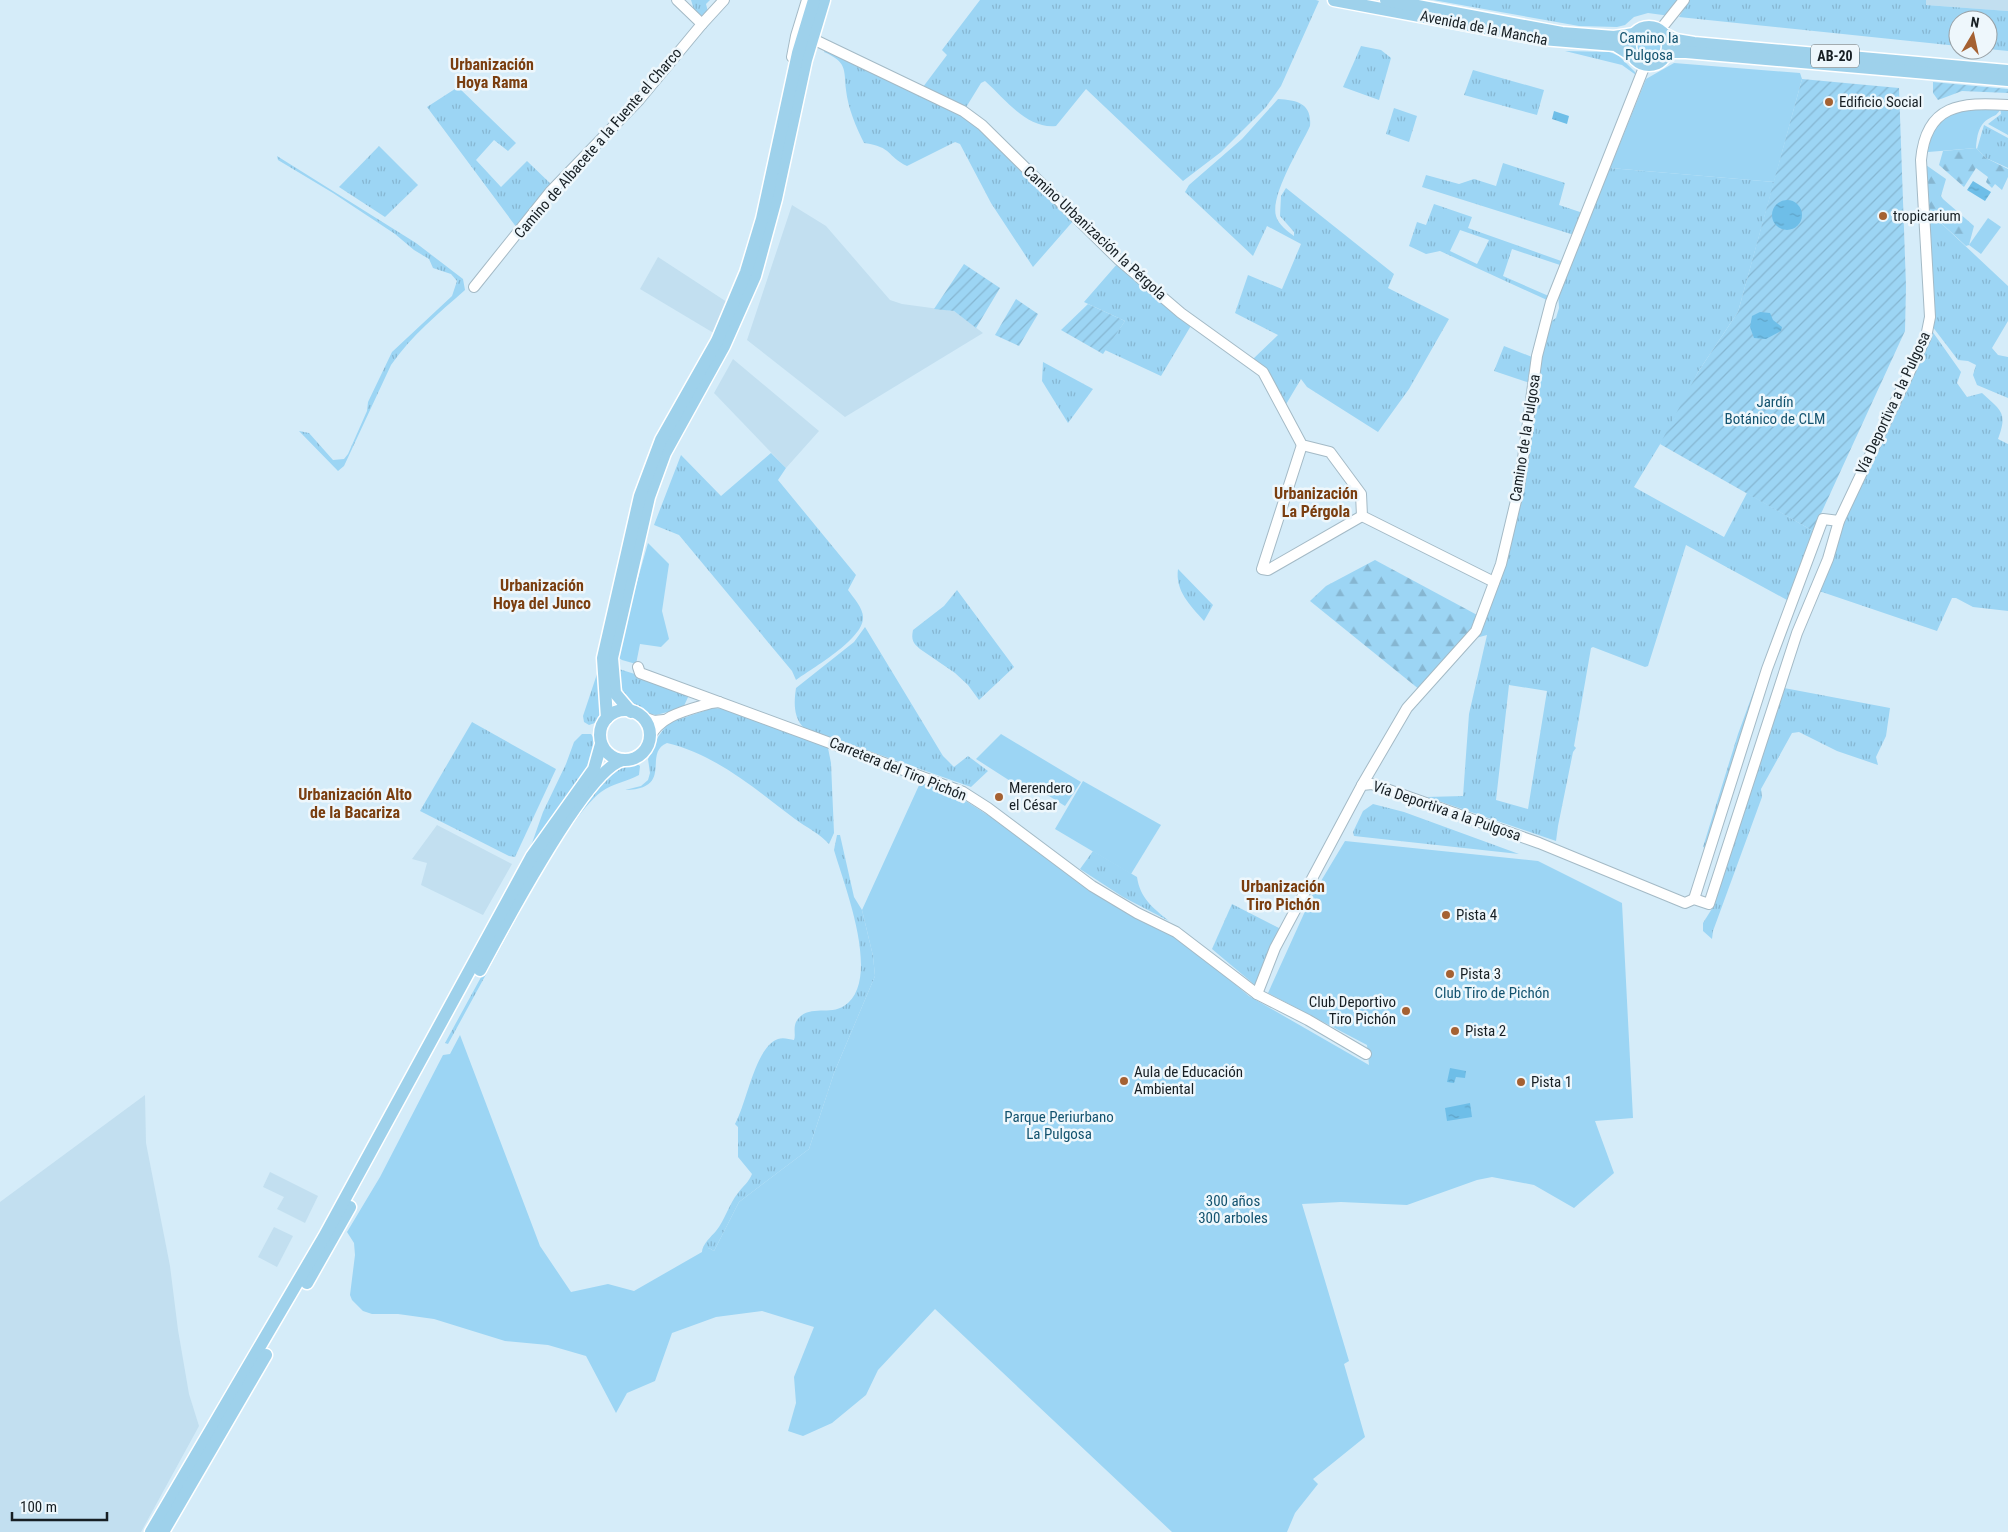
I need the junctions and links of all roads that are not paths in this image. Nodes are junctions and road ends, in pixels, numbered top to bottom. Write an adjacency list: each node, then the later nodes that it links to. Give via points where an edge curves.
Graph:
1 (677, 0): 9 (street)
2 (724, 0): 9 (street, Camino de Albacete a la Fuente el Charco)
3 (807, 0): 18 (street, via 794,48)
4 (814, 0): 18 (main road)
5 (824, 0): 28 (main road, via 808,52 776,199 755,276 728,340 665,453 649,497 612,658 615,693)
6 (1334, 0): 13 (main road, Avenida de la Mancha, via 1547,40 1610,45)
7 (1386, 0): 11 (main road, Avenida de la Mancha / AB-20, via 1562,33 1614,37)
8 (1684, 0): 10 (street)
9 (702, 24): 20 (street, Camino de Albacete a la Fuente el Charco, via 639,100 550,192)
10 (1662, 32): 11 (main road, AB-20, via 1649,27); 14 (main road, via 1668,45); 16 (main road, AB-20, via 1687,42)
11 (1634, 34): 13 (main road, via 1629,43)
12 (817, 41): 21 (street, Camino Urbanización la Pérgola, via 963,111 982,125 1120,260 1181,313 1262,372)
13 (1632, 55): 15 (main road)
14 (1666, 56): 15 (main road, AB-20, via 1658,64); 17 (main road, AB-20, via 1672,52 1686,52)
15 (1645, 66): 24 (street, Camino de la Pulgosa, via 1551,302 1537,356 1518,488)
16 (2008, 71)
17 (2008, 80)
18 (791, 85): 29 (main road, via 762,219 740,289 717,341 661,440 640,496 603,658)
19 (2008, 105): 23 (street, Vía Deportiva a la Pulgosa, via 1959,105 1939,118 1925,137 1921,160 1930,317 1926,337)
20 (474, 287)
21 (1302, 445): 22 (street, via 1330,452 1361,494); 22 (street, via 1262,569 1268,570)
22 (1362, 516): 24 (street)
23 (1839, 522): 35 (street, via 1823,518 1767,669); 35 (street, Vía Deportiva a la Pulgosa, via 1828,559 1797,633 1709,904)
24 (1494, 582): 34 (street, Camino de la Pulgosa, via 1476,631 1407,708)
25 (638, 667): 26 (street, Carretera del Tiro Pichón, via 640,673)
26 (693, 697): 27 (street, Carretera del Tiro Pichón); 27 (street); 30 (street, via 684,712)
27 (725, 704): 36 (street, Carretera del Tiro Pichón, via 963,792 1092,886 1176,932)
28 (634, 713): 29 (main road, via 618,712); 30 (street, via 654,721); 31 (main road, via 647,724)
29 (607, 718): 32 (main road, via 600,731)
30 (664, 720): 31 (street)
31 (649, 739): 33 (main road, via 641,755)
32 (601, 744): 33 (main road, via 611,756); 38 (main road, via 594,769 532,856 324,1237)
33 (623, 760): 39 (main road, via 602,774 540,861 332,1240)
34 (1362, 785): 35 (street, Vía Deportiva a la Pulgosa, via 1372,784 1539,843 1686,903); 36 (street, Vía Deportiva a la Pulgosa, via 1275,948)
35 (1694, 899)
36 (1257, 994): 37 (street, Carretera del Tiro Pichón)
37 (1366, 1054)
38 (151, 1532)
39 (163, 1532)

